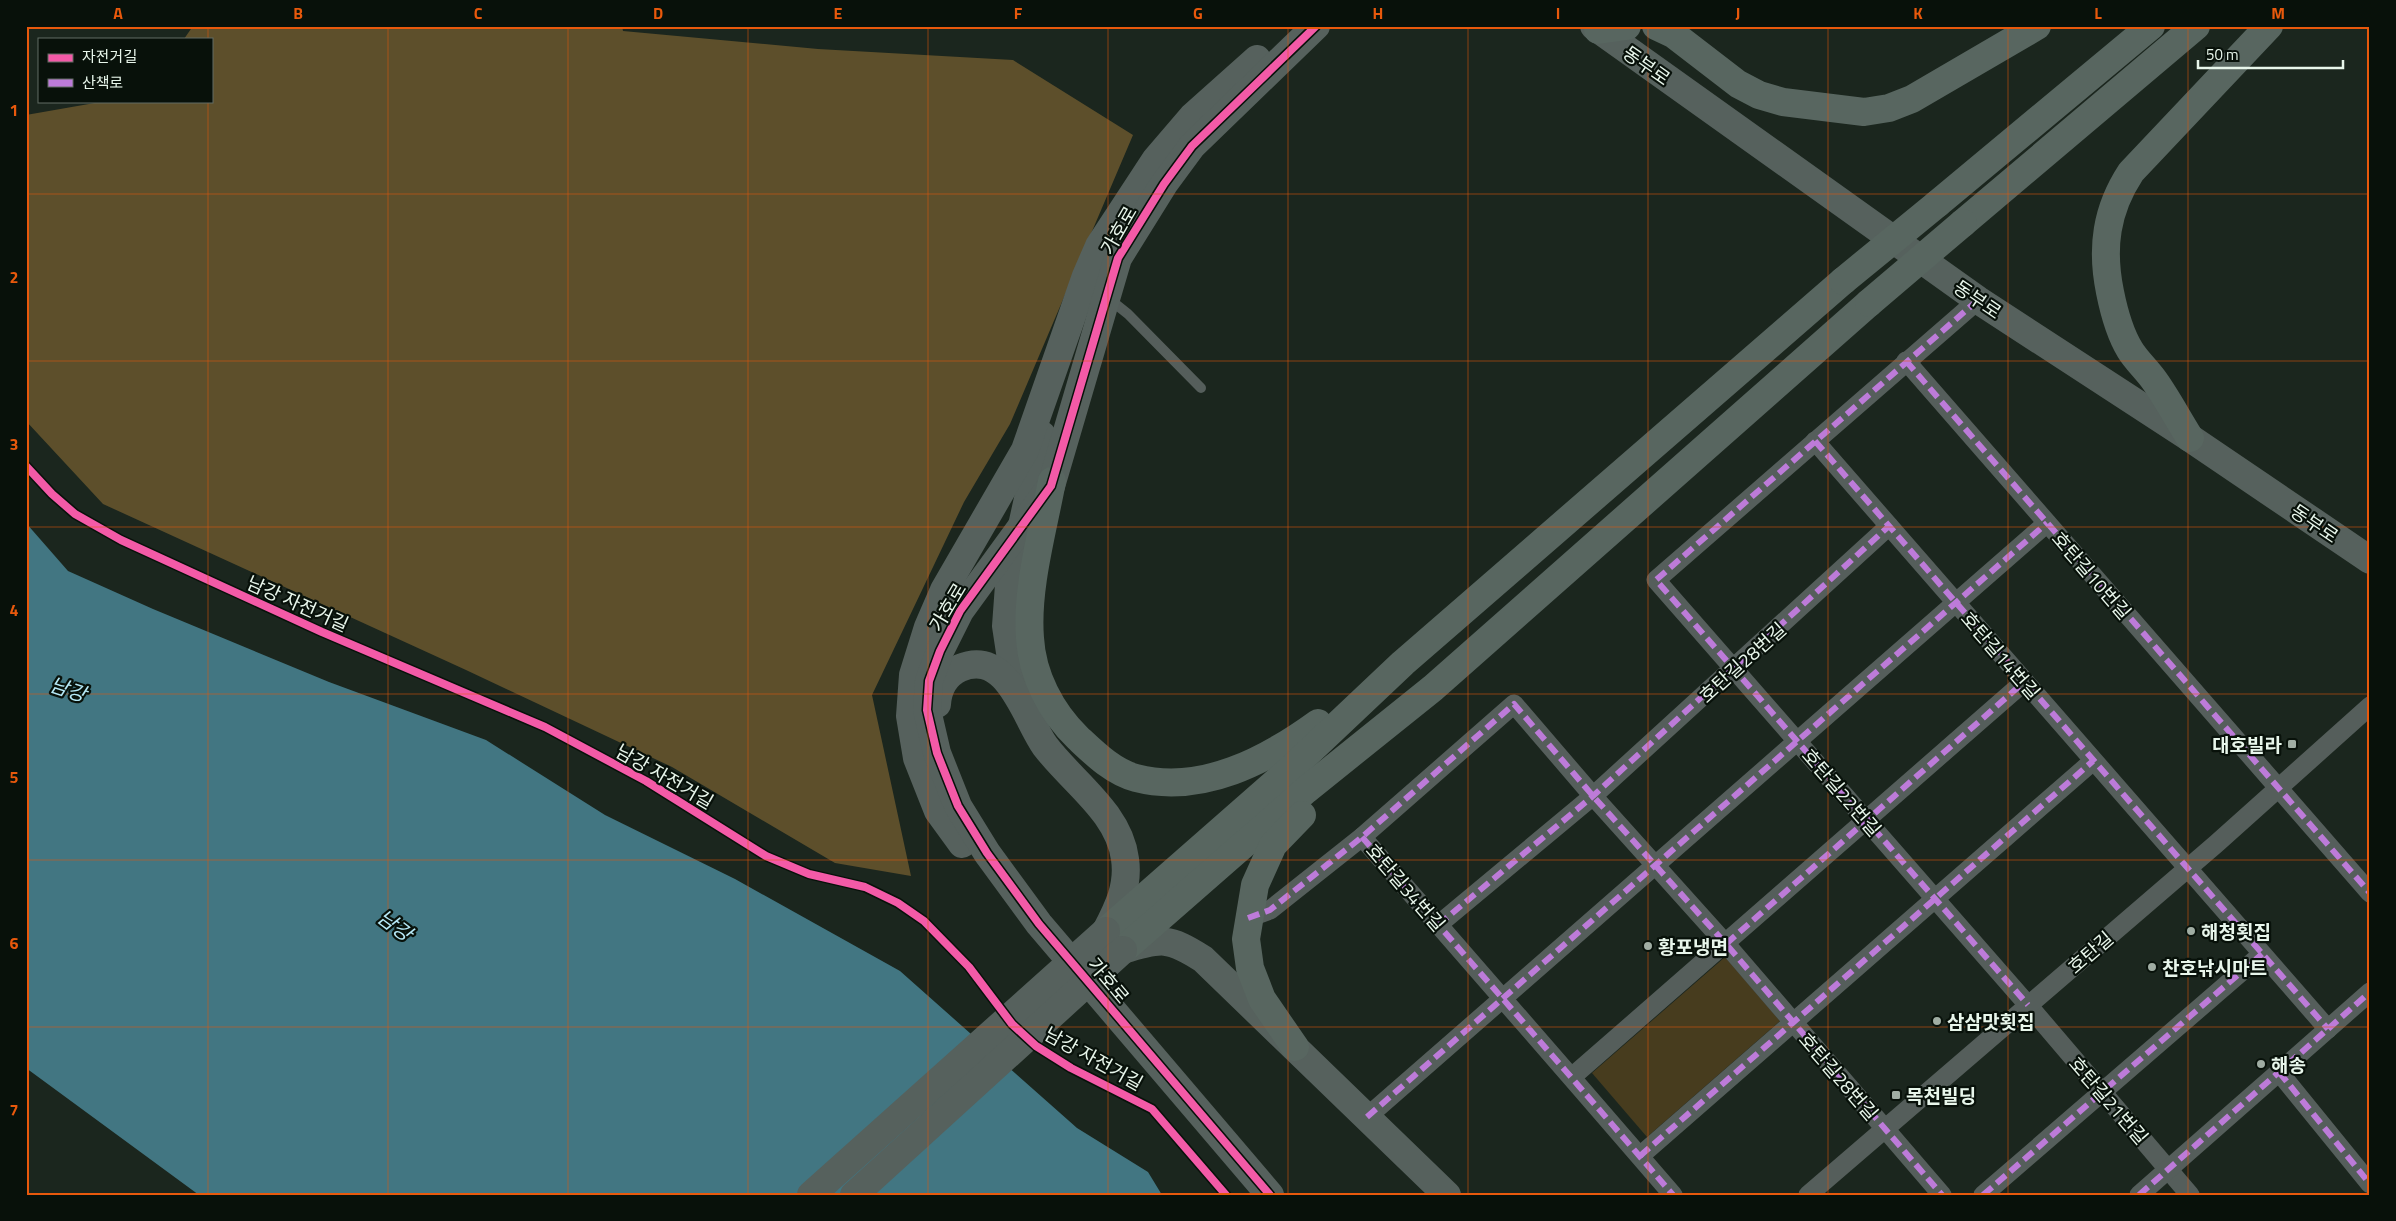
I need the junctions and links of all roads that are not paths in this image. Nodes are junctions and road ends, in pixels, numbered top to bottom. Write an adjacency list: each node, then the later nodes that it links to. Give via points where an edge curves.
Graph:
1 (1293, 26): 10 (street, 가호로, via 1192,117 1156,158 1099,246)
2 (1316, 26): 10 (street, 가호로, via 1192,146)
3 (1627, 26): 9 (highway)
4 (1656, 26): 5 (highway, via 1673,34 1738,84 1760,96 1864,112 1889,108 1912,99)
5 (2037, 26)
6 (2151, 26): 23 (highway, bridge, via 1844,281)
7 (2196, 26): 26 (highway, bridge, via 1870,302)
8 (2269, 26): 15 (highway, via 2132,172 2116,200 2106,230 2106,278 2118,323 2130,351 2154,379)
9 (1596, 28): 11 (street, 동부로)
10 (1092, 295): 12 (street, 가호로); 14 (lane, via 1128,314); 17 (street, 가호로)
11 (1978, 300): 13 (street); 15 (street, 동부로)
12 (1059, 355): 19 (street); 41 (street, 가호로, via 1025,450 944,590 928,627 913,674 910,716 917,758 938,811 980,868)
13 (1906, 361): 16 (street); 18 (street, 호탄길10번길)
14 (1201, 388)
15 (2190, 438): 21 (street, 동부로)
16 (1815, 441): 20 (street, 호탄길14번길); 24 (street, 호탄길22번길, via 1656,580)
17 (1052, 481): 19 (street, 가호로); 23 (highway, via 1030,599 1030,639 1039,682 1064,725 1099,759 1134,778 1170,784 1214,777 1252,764 1289,744)
18 (2047, 523): 22 (street); 32 (street, 호탄길10번길)
19 (1023, 526): 27 (street, via 1009,585 1006,626); 30 (street, 가호로, via 960,611 940,651 929,681 927,710)
20 (1889, 526): 22 (street, 호탄길14번길); 24 (street, 호탄길28번길)
21 (2370, 560)
22 (1956, 603): 25 (street, 호탄길14번길); 29 (street)
23 (1403, 663): 43 (highway)
24 (1734, 670): 29 (street, 호탄길22번길); 33 (street, 호탄길28번길)
25 (2024, 682): 31 (street, 호탄길14번길); 34 (street)
26 (1433, 688): 40 (highway, via 1273,846 1255,885); 43 (highway)
27 (1016, 692): 30 (street, via 1000,673 981,664 960,668 947,676 938,694 935,722); 43 (street, via 1044,745 1090,795 1117,834 1125,858 1127,879)
28 (2370, 706): 32 (street, 호탄길)
29 (1797, 741): 34 (street, 호탄길22번길); 36 (street)
30 (937, 753): 41 (street, 가호로, via 958,806 987,853)
31 (2093, 761): 37 (street, 호탄길14번길); 39 (street, 호탄길28번길)
32 (2278, 788): 37 (street, 호탄길); 38 (street, 호탄길10번길)
33 (1593, 796): 35 (street, 호탄길28번길, via 1514,704); 36 (street, 호탄길28번길); 42 (street, 호탄길28번길)
34 (1867, 821): 39 (street, 호탄길22번길); 44 (street)
35 (1362, 837): 40 (street, 호탄길34번길, via 1270,910); 42 (street, 호탄길34번길)
36 (1655, 866): 44 (street, 호탄길28번길); 47 (street)
37 (2187, 869): 45 (street, 호탄길14번길); 48 (street, 호탄길)
38 (2370, 892)
39 (1935, 899): 48 (street, 호탄길22번길); 49 (street, 호탄길28번길)
40 (1248, 918): 51 (highway, via 1246,939 1250,968 1262,999)
41 (1039, 924): 63 (street, 가호로)
42 (1438, 924): 47 (street, 호탄길34번길)
43 (1114, 940): 51 (street, via 1180,944 1204,959); 61 (street, bridge); 62 (street, bridge)
44 (1726, 944): 49 (street, 호탄길28번길); 53 (street)
45 (2262, 954): 50 (street, 호탄길14번길); 54 (street)
46 (2370, 992): 50 (street)
47 (1502, 999): 53 (street, 호탄길34번길); 55 (street)
48 (2028, 1005): 54 (street, 호탄길21번길); 56 (street, 호탄길)
49 (1794, 1024): 56 (street, 호탄길28번길); 58 (street)
50 (2328, 1029): 52 (street)
51 (1295, 1047): 55 (street)
52 (2279, 1072): 59 (street); 60 (street)
53 (1572, 1076): 58 (street, 호탄길34번길)
54 (2102, 1092): 59 (street, 호탄길21번길); 69 (street)
55 (1367, 1118): 57 (street)
56 (1884, 1129): 67 (street, 호탄길); 68 (street, 호탄길28번길)
57 (1400, 1149): 64 (street); 65 (street)
58 (1640, 1156): 66 (street, 호탄길34번길)
59 (2168, 1169): 70 (street); 71 (street, 호탄길21번길)
60 (2370, 1184)
61 (811, 1195)
62 (854, 1195)
63 (1270, 1195)
64 (1436, 1195)
65 (1447, 1195)
66 (1674, 1195)
67 (1808, 1195)
68 (1942, 1195)
69 (1983, 1195)
70 (2139, 1195)
71 (2190, 1195)

